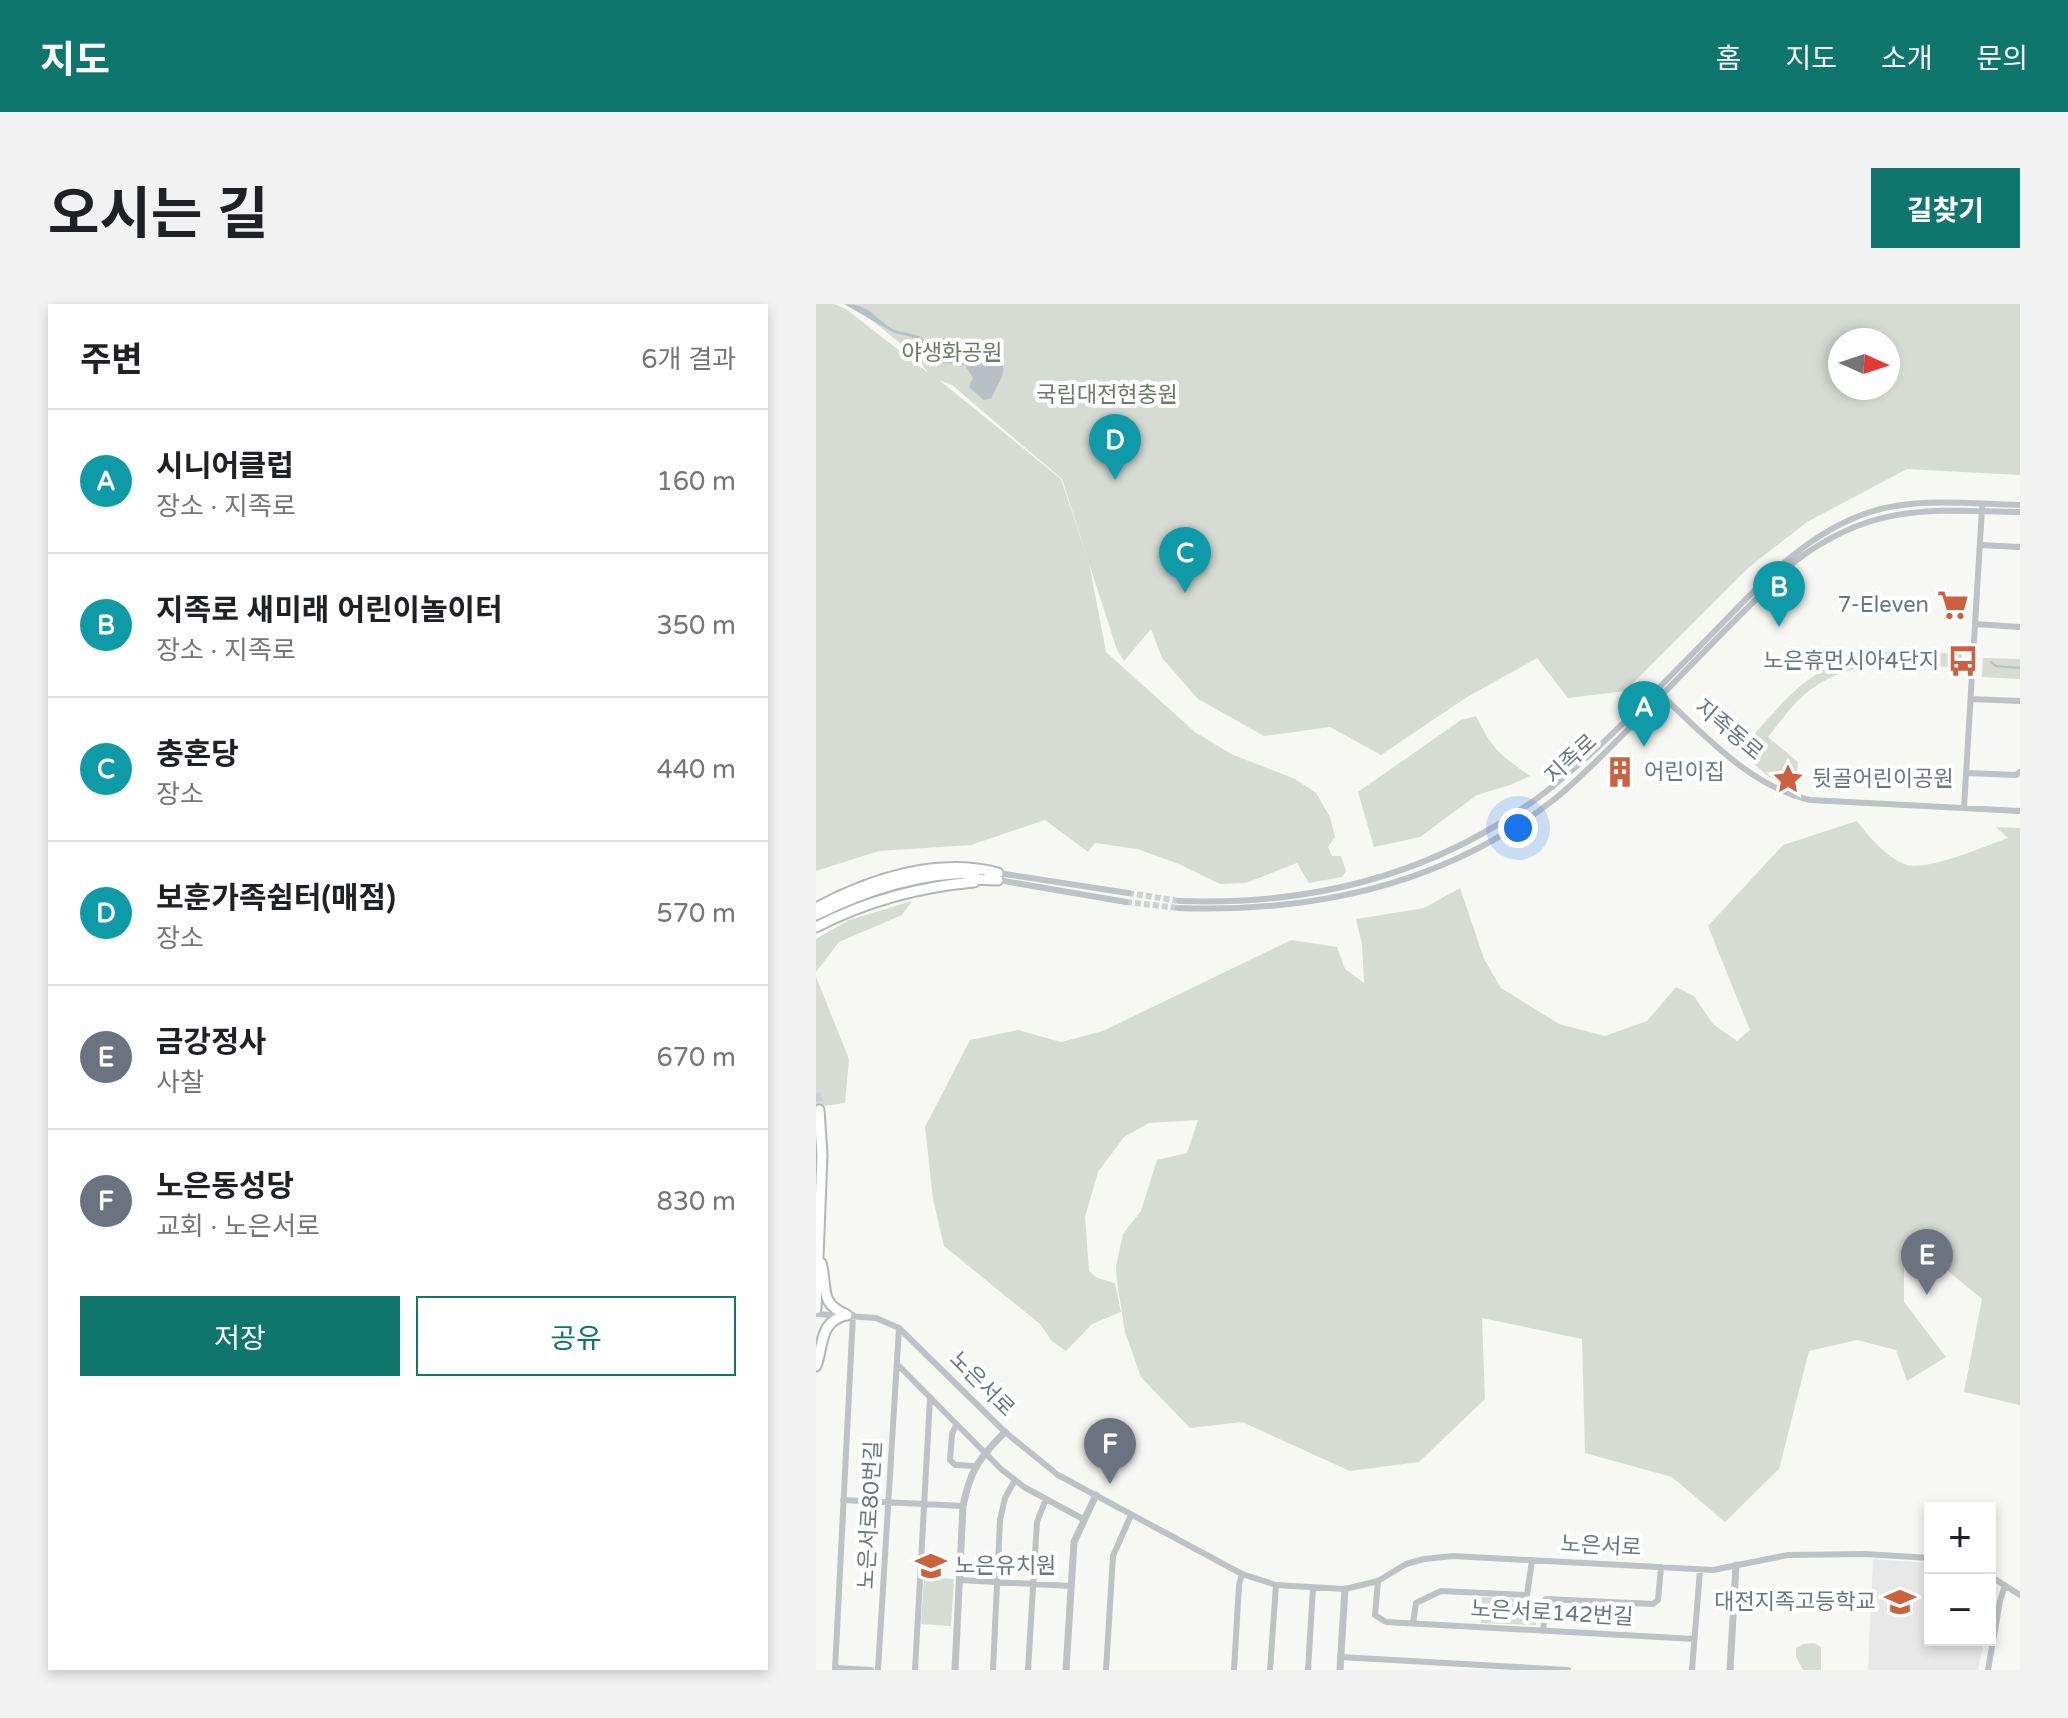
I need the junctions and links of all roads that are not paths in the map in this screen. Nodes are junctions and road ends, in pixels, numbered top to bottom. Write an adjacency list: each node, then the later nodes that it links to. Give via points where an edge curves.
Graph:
1 (2020, 505): 2 (street, 지족로)
2 (1982, 508): 3 (street, 지족로); 4 (street); 8 (street, 지족로, via 1901,512 1826,539 1794,562)
3 (2020, 512)
4 (1980, 545): 5 (street); 6 (street)
5 (2020, 547)
6 (1975, 624): 7 (street); 9 (street)
7 (2020, 627)
8 (1659, 692): 11 (street, 지족동로); 20 (street, 지족로, via 1607,751 1554,799 1444,864 1315,902 1241,909)
9 (1971, 699): 10 (street); 14 (street)
10 (2020, 701)
11 (1727, 756): 12 (street); 15 (street, 지족동로, via 1772,788 1810,800)
12 (1720, 762)
13 (2020, 772): 14 (street)
14 (1966, 773): 15 (street)
15 (1964, 808): 16 (street, 지족동로)
16 (2020, 811)
17 (998, 876): 18 (street); 19 (street); 21 (main road, via 962,867 933,868 862,887); 22 (main road, via 936,875 897,883 845,900)
18 (1128, 893)
19 (1126, 902)
20 (1178, 904)
21 (816, 908)
22 (816, 921)
23 (819, 1110): 24 (main road)
24 (819, 1256): 25 (main road); 26 (main road, via 826,1298)
25 (816, 1311): 26 (street, 노은서로)
26 (850, 1315): 27 (street, 노은서로); 29 (main road, via 832,1321 823,1331); 38 (street)
27 (899, 1328): 28 (street, 노은서로80번길); 32 (street, 노은서로)
28 (896, 1363): 30 (street); 39 (street, 노은서로80번길)
29 (816, 1366)
30 (930, 1398): 31 (street); 40 (street)
31 (956, 1425): 33 (street); 34 (street, via 950,1460)
32 (1005, 1432): 33 (street); 36 (street, 노은서로, via 1058,1475)
33 (985, 1453): 34 (street); 35 (street)
34 (975, 1466): 41 (street)
35 (1015, 1480): 37 (street); 53 (street, via 1001,1512)
36 (1096, 1495): 42 (street, 노은서로); 43 (street)
37 (1046, 1499): 43 (street); 54 (street, via 1037,1522)
38 (843, 1500): 39 (street); 67 (street)
39 (889, 1502): 40 (street); 69 (street, 노은서로80번길)
40 (924, 1504): 41 (street); 70 (street)
41 (963, 1506): 50 (street)
42 (1131, 1515): 49 (street, 노은서로); 75 (street, via 1113,1556)
43 (1083, 1519): 57 (street, via 1074,1542)
44 (1924, 1558): 46 (street, 노은서로, via 1788,1555)
45 (1532, 1560): 47 (street, 노은서로); 52 (street, 노은서로, via 1427,1559 1406,1564); 61 (street, via 1527,1595 1434,1593 1416,1603)
46 (1736, 1565): 48 (street, 노은서로); 83 (street)
47 (1661, 1567): 48 (street, 노은서로); 62 (street, via 1658,1600 1653,1604 1550,1598 1545,1601)
48 (1700, 1570): 63 (street)
49 (1242, 1574): 55 (street, 노은서로); 76 (street)
50 (960, 1580): 53 (street); 71 (street)
51 (1996, 1580): 56 (street)
52 (1378, 1581): 59 (street, 노은서로); 61 (street, 노은서로142번길, via 1374,1611 1379,1620)
53 (997, 1582): 54 (street); 72 (street)
54 (1033, 1584): 57 (street); 73 (street)
55 (1276, 1585): 58 (street, 노은서로); 77 (street)
56 (2005, 1585): 60 (street); 84 (street)
57 (1071, 1586): 74 (street)
58 (1313, 1588): 59 (street, 노은서로); 78 (street)
59 (1345, 1589): 64 (street)
60 (2020, 1595)
61 (1413, 1623): 62 (street, 노은서로142번길)
62 (1543, 1631): 63 (street, 노은서로142번길)
63 (1694, 1639): 82 (street)
64 (1340, 1657): 65 (street); 79 (street)
65 (1410, 1661): 66 (street); 80 (street)
66 (1506, 1668): 81 (street)
67 (835, 1669): 68 (street)
68 (871, 1670)
69 (878, 1670)
70 (915, 1670)
71 (955, 1670)
72 (993, 1670)
73 (1028, 1670)
74 (1066, 1670)
75 (1106, 1670)
76 (1234, 1670)
77 (1270, 1670)
78 (1308, 1670)
79 (1340, 1670)
80 (1410, 1670)
81 (1566, 1670)
82 (1692, 1670)
83 (1730, 1670)
84 (1988, 1670)

